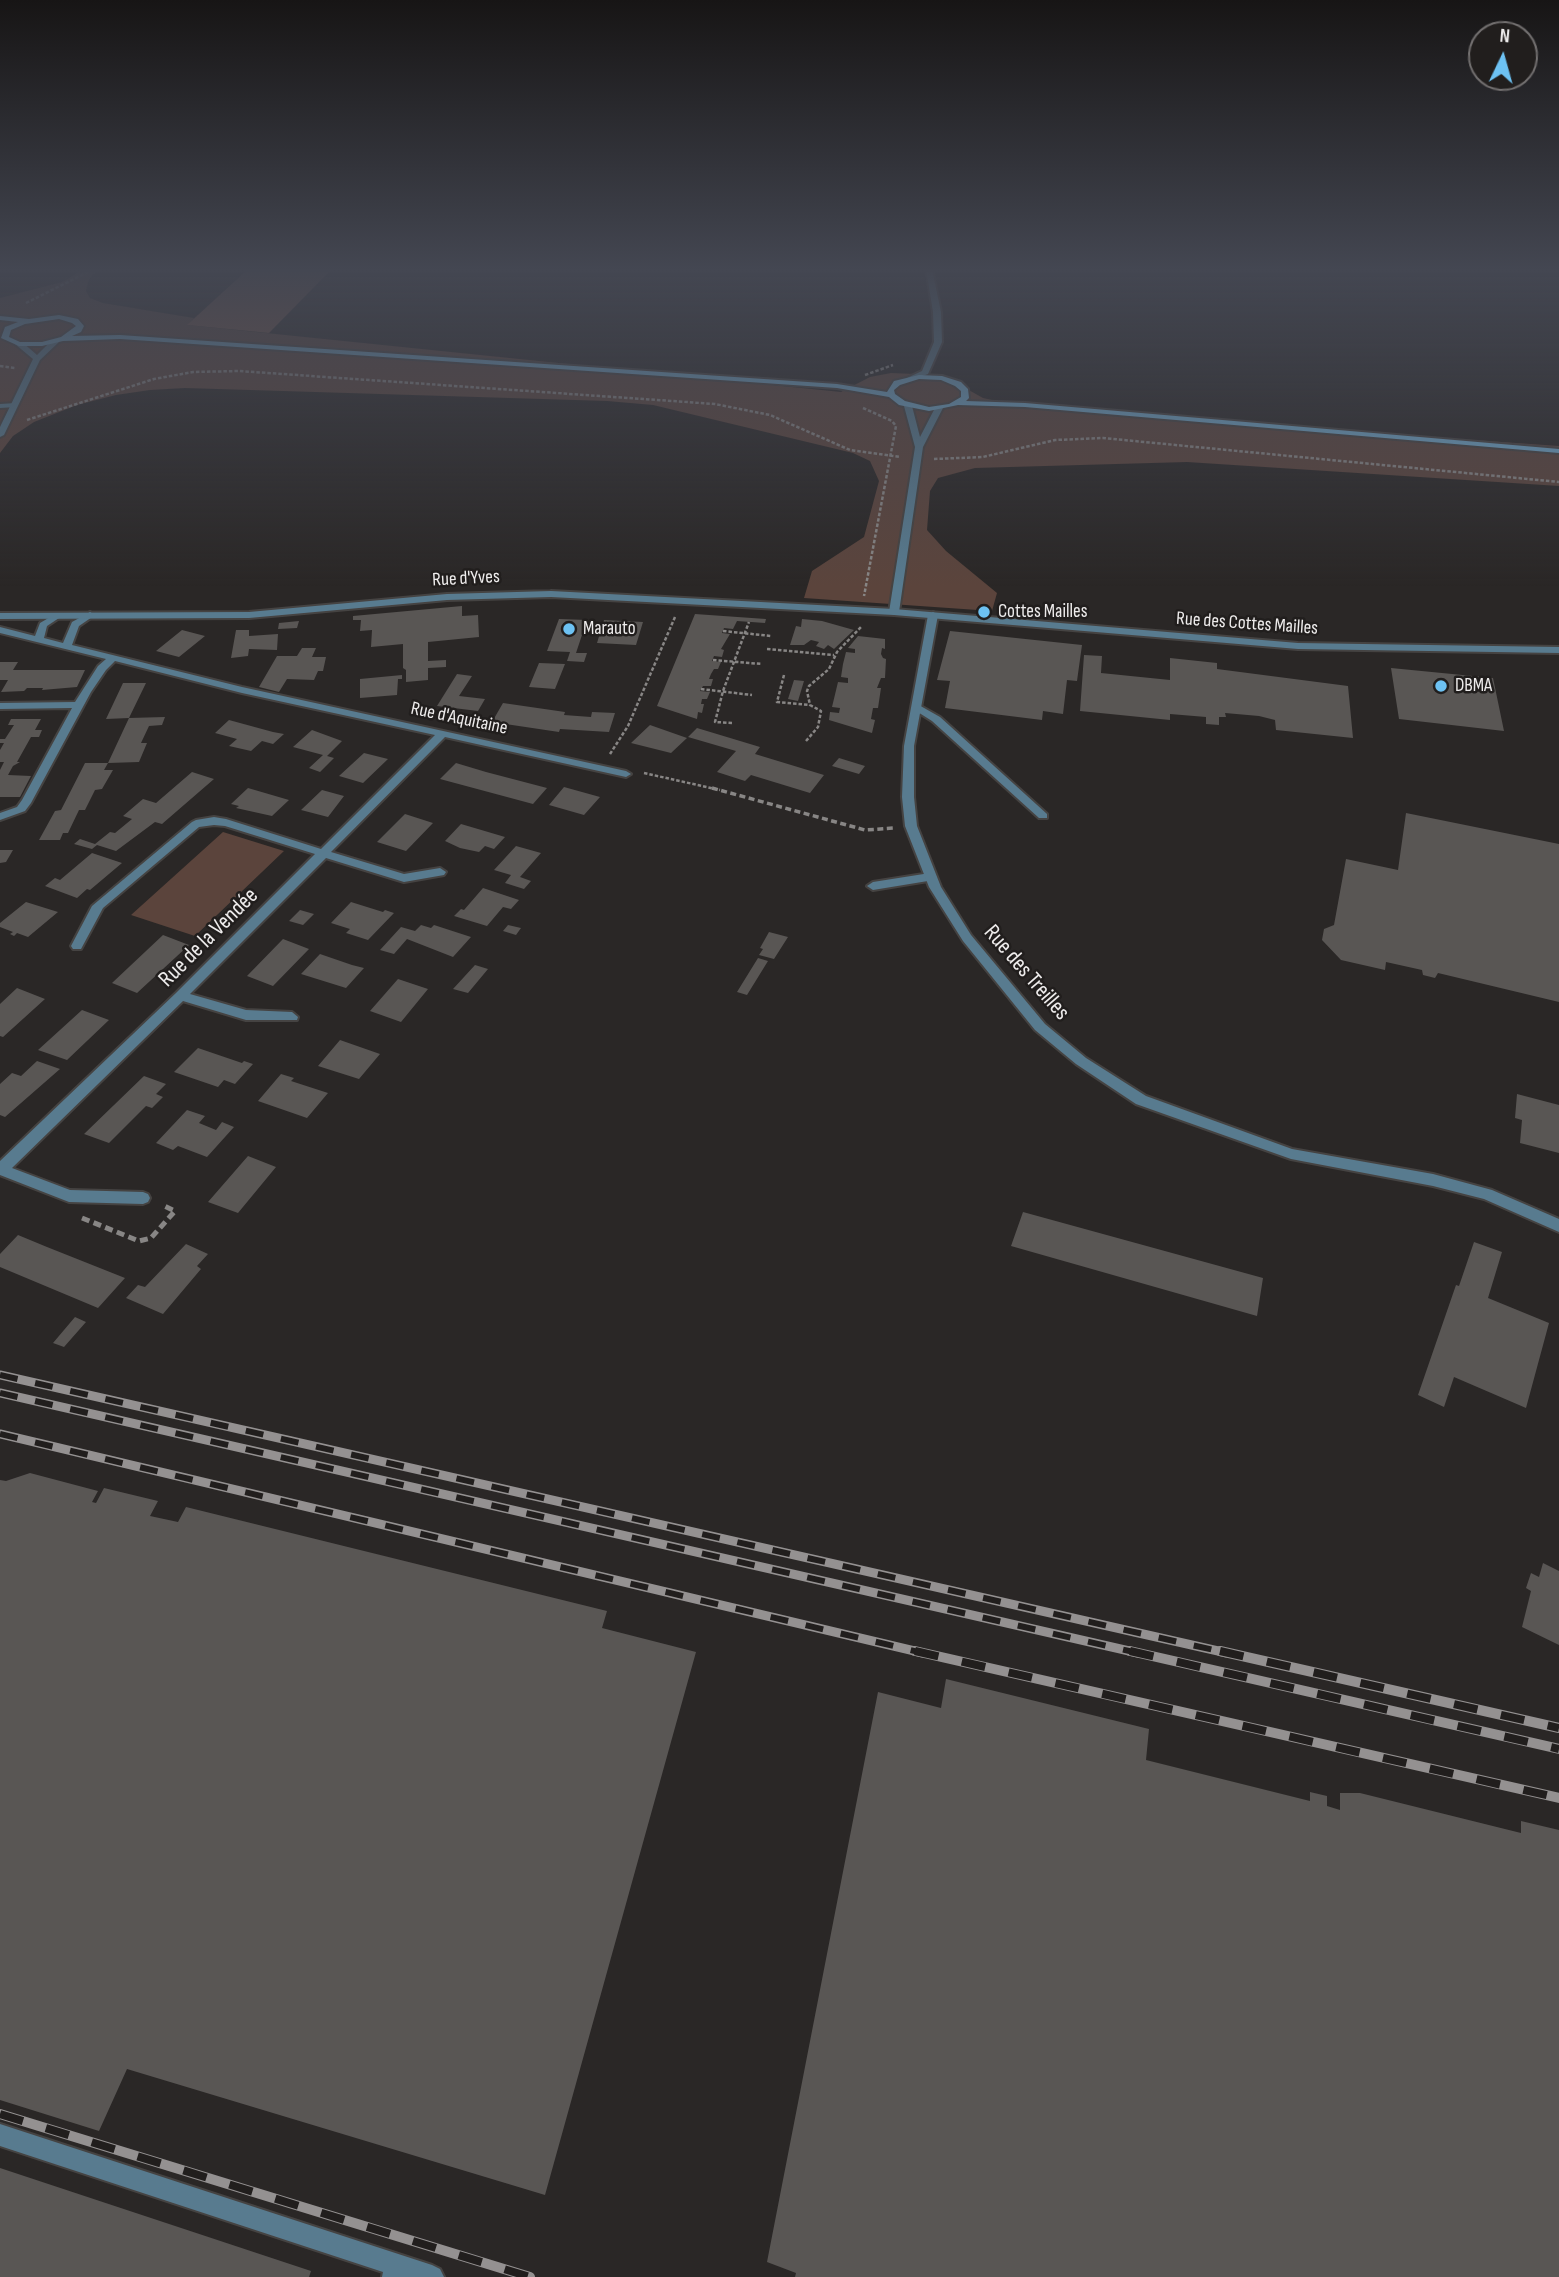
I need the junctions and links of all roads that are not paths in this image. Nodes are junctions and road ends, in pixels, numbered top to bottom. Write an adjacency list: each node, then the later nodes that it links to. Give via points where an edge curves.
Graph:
1 (29, 375): 14 (street)
2 (679, 375): 8 (main road)
3 (917, 375): 5 (street)
4 (937, 375): 6 (street)
5 (911, 378): 6 (main road); 7 (main road)
6 (942, 378): 9 (main road)
7 (897, 383): 8 (main road); 11 (main road)
8 (855, 387): 11 (main road)
9 (963, 387): 10 (main road); 13 (main road, via 966,394)
10 (977, 392)
11 (891, 395): 17 (main road)
12 (987, 395): 15 (main road)
13 (958, 403): 15 (main road); 18 (main road)
14 (13, 405): 16 (street); 19 (street)
15 (1025, 405): 20 (main road)
16 (0, 406)
17 (908, 406): 18 (main road); 21 (street)
18 (939, 408): 21 (street)
19 (1, 431)
20 (1559, 451)
21 (918, 452): 22 (street)
22 (894, 612): 23 (street, Rue d'Yves, via 510,594 279,613); 24 (street, Rue d'Yves)
23 (90, 615): 26 (street, Rue d'Yves); 29 (street, via 75,624)
24 (933, 615): 30 (street, Rue des Cottes Mailles, via 1298,646); 34 (street, Rue des Treilles)
25 (0, 616): 26 (street, Rue d'Yves)
26 (57, 616): 28 (street, via 43,625)
27 (0, 630): 28 (street, Rue d'Aquitaine)
28 (39, 640): 29 (street, Rue d'Aquitaine)
29 (67, 645): 31 (street, Rue d'Aquitaine)
30 (1559, 650)
31 (114, 657): 32 (street); 35 (street, Rue d'Aquitaine)
32 (79, 705): 33 (street); 38 (street, via 21,809)
33 (0, 706)
34 (917, 707): 37 (street); 41 (street, Rue des Treilles, via 908,767 911,826)
35 (442, 734): 36 (street, Rue d'Aquitaine); 39 (street, Rue de la Vendée)
36 (626, 774)
37 (1043, 816)
38 (0, 817)
39 (324, 854): 40 (street, via 404,878); 43 (street, via 226,823 196,824 98,906); 44 (street, Rue de la Vendée)
40 (440, 872)
41 (930, 877): 42 (street); 48 (street, Rue des Treilles, via 967,938 1040,1027 1141,1100 1291,1154 1487,1194)
42 (873, 886)
43 (77, 946)
44 (181, 996): 45 (street, via 246,1015); 46 (street, Rue de la Vendée)
45 (292, 1017)
46 (1, 1169): 47 (street, via 69,1196)
47 (143, 1198)
48 (1559, 1226)
49 (0, 2135): 50 (street)
50 (396, 2271): 51 (street)
51 (432, 2277)

